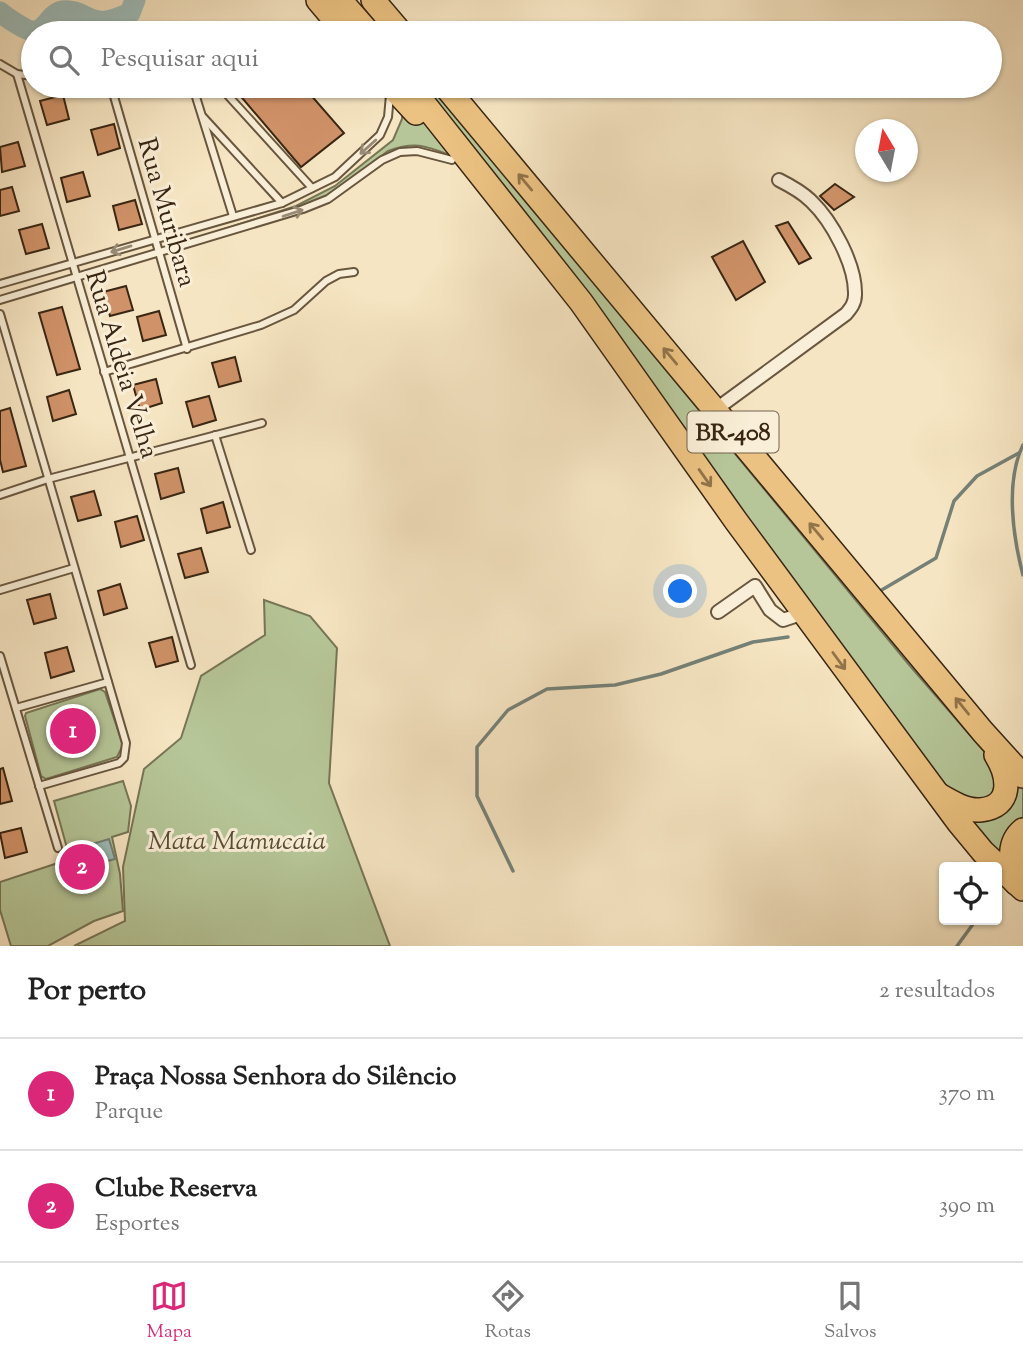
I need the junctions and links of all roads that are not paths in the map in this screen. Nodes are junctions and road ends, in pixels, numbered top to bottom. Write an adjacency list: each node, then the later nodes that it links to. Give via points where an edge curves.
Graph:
1 (318, 0): 4 (highway)
2 (340, 0): 5 (highway)
3 (373, 0): 6 (highway)
4 (336, 21)
5 (358, 21)
6 (391, 21)
7 (0, 64): 8 (lane)
8 (17, 74): 9 (lane); 10 (lane, Rua Aldeia Velha)
9 (21, 74)
10 (21, 88)
11 (24, 98): 29 (lane, Rua Aldeia Velha)
12 (115, 98): 27 (lane, Rua Muribara)
13 (196, 98): 19 (lane)
14 (230, 98): 22 (lane)
15 (389, 98): 22 (lane, one-way to 22, via 380,135 335,177)
16 (401, 98): 20 (highway)
17 (420, 98): 34 (highway, BR-408)
18 (455, 98): 38 (highway, BR-408, one-way to 18)
19 (202, 115): 23 (lane); 25 (lane)
20 (452, 160): 26 (lane, one-way to 20, via 328,199 400,152 417,151); 34 (highway, via 538,264)
21 (779, 180): 38 (street, via 810,200 836,232 853,280 853,305)
22 (312, 188): 23 (lane)
23 (282, 203): 24 (lane)
24 (250, 212): 25 (lane); 26 (lane)
25 (233, 216): 27 (lane)
26 (256, 225): 28 (lane)
27 (156, 238): 28 (lane, Rua Muribara); 29 (lane, one-way to 29)
28 (160, 252): 31 (lane); 36 (lane, Rua Muribara)
29 (72, 263): 31 (lane, Rua Aldeia Velha); 32 (lane)
30 (354, 272): 36 (lane, via 326,281 294,310)
31 (76, 277): 33 (lane); 37 (lane, Rua Aldeia Velha)
32 (0, 285)
33 (0, 300)
34 (581, 302): 48 (highway, BR-408, one-way to 48)
35 (0, 314): 42 (lane)
36 (187, 349): 37 (lane)
37 (104, 372): 41 (lane, Rua Aldeia Velha)
38 (715, 410): 53 (highway, BR-408, one-way to 38)
39 (262, 423): 40 (lane)
40 (215, 435): 41 (lane); 44 (lane)
41 (131, 457): 42 (lane); 50 (lane, Rua Aldeia Velha)
42 (48, 479): 43 (lane); 45 (lane)
43 (0, 495)
44 (251, 550)
45 (74, 568): 46 (lane); 51 (lane)
46 (0, 590)
47 (718, 612): 48 (street, via 755,586 770,610 783,620)
48 (804, 613): 56 (highway, BR-408, one-way to 56)
49 (0, 656): 52 (lane)
50 (191, 666)
51 (108, 682): 52 (lane); 55 (lane, via 125,743 124,758)
52 (16, 708): 55 (lane)
53 (983, 732): 54 (highway, BR-408); 56 (highway, via 1006,777 1002,799 981,810)
54 (1023, 776)
55 (39, 786): 58 (lane)
56 (937, 793): 59 (highway, BR-408, via 982,852)
57 (1023, 830): 59 (highway, via 1013,842 1011,859)
58 (58, 848)
59 (1019, 886)

